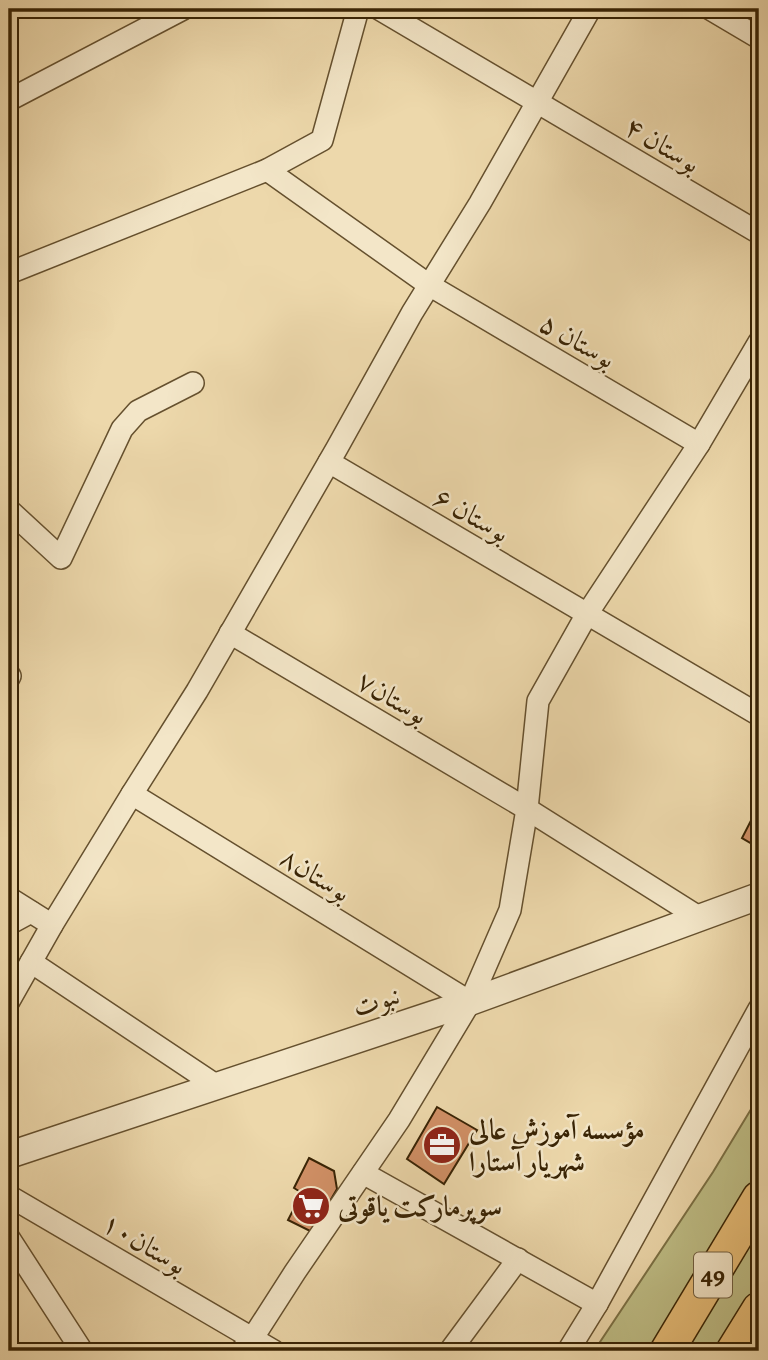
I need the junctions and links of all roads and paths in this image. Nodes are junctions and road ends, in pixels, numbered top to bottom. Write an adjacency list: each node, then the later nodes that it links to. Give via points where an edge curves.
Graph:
1 (183, 9): 7 (street)
2 (358, 9): 9 (street, via 322,140)
3 (379, 9): 8 (street, بوستان ۴)
4 (590, 9): 8 (street)
5 (710, 9): 6 (street)
6 (759, 38)
7 (9, 100)
8 (538, 102): 10 (street, بوستان ۴); 12 (street)
9 (267, 170): 11 (street); 12 (street, بوستان ۵)
10 (759, 233)
11 (9, 273)
12 (429, 285): 15 (street, بوستان ۵); 16 (street)
13 (759, 342): 15 (street)
14 (194, 383): 17 (street, via 138,411 122,429 61,558)
15 (699, 444): 18 (street)
16 (329, 462): 18 (street, بوستان ۶); 19 (street)
17 (9, 510)
18 (587, 614): 20 (street, بوستان ۶); 22 (street, via 538,701)
19 (230, 633): 21 (street); 22 (street, بوستان۷)
20 (759, 715)
21 (132, 794): 28 (street); 31 (street, بوستان۸)
22 (527, 809): 26 (street, بوستان۷); 31 (street, via 510,910)
23 (759, 896): 26 (street, نبوت)
24 (9, 898): 25 (street)
25 (31, 912): 27 (street); 28 (street)
26 (700, 918): 31 (street, نبوت)
27 (9, 924)
28 (52, 925): 29 (street)
29 (31, 962): 30 (street); 33 (street)
30 (9, 1001)
31 (470, 1002): 33 (street, نبوت); 35 (street)
32 (759, 1009): 40 (street)
33 (217, 1086): 34 (street, نبوت)
34 (9, 1154)
35 (363, 1173): 39 (street); 42 (street)
36 (9, 1196): 42 (street, بوستان۱۰)
37 (759, 1198): 47 (highway, 49)
38 (9, 1238): 43 (street)
39 (518, 1259): 40 (street); 45 (street)
40 (597, 1304): 46 (street)
41 (759, 1309): 48 (highway, 49)
42 (247, 1345): 44 (street, بوستان۱۰)
43 (82, 1351)
44 (274, 1351)
45 (450, 1351)
46 (568, 1351)
47 (667, 1351)
48 (733, 1351)

